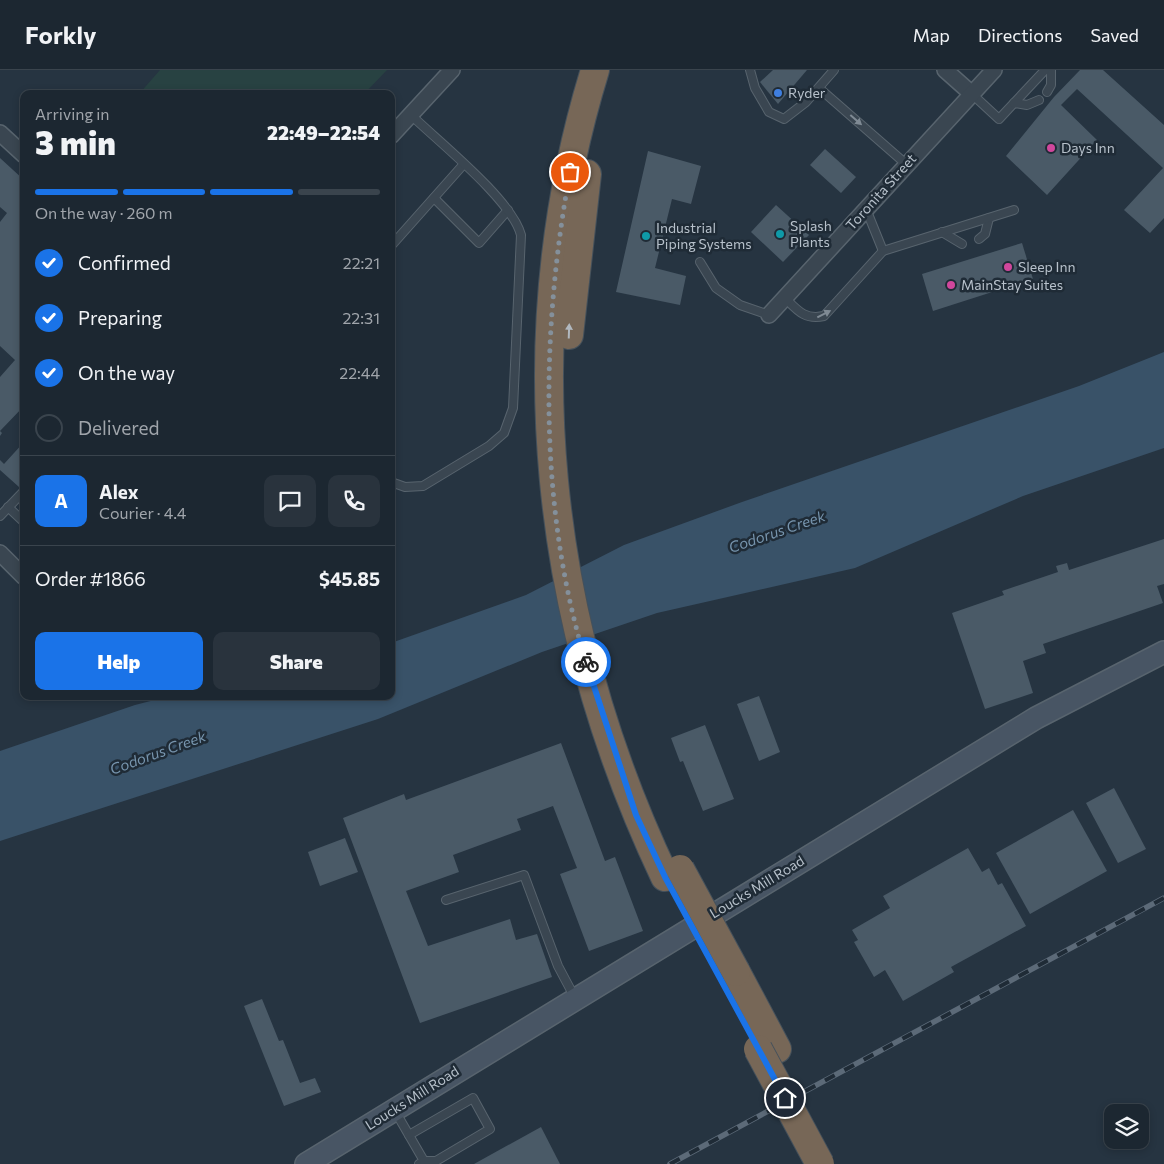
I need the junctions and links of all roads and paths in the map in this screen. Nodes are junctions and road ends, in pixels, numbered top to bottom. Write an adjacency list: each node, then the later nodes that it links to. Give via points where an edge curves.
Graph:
1 (452, 70): 15 (street)
2 (595, 70): 34 (highway, via 570,172 557,252 550,329)
3 (614, 70): 34 (highway, one-way to 3, via 589,152)
4 (750, 70): 10 (lane, via 755,88 769,112 784,119)
5 (834, 70): 10 (lane)
6 (946, 70): 12 (street)
7 (994, 70): 12 (street, Toronita Street)
8 (1045, 70): 14 (lane)
9 (1050, 70): 11 (lane)
10 (819, 88): 19 (lane, one-way to 19)
11 (1048, 92)
12 (972, 94): 14 (lane, via 999,120); 19 (street, Toronita Street)
13 (1039, 100): 14 (lane, via 1027,105)
14 (1014, 104)
15 (410, 115): 16 (street); 20 (lane)
16 (395, 132)
17 (0, 133): 18 (street)
18 (20, 151)
19 (906, 164): 22 (street, Toronita Street)
20 (463, 165): 21 (lane); 23 (lane)
21 (434, 198): 23 (lane, via 479,243); 28 (lane)
22 (866, 209): 30 (lane); 32 (street, Toronita Street)
23 (508, 210): 35 (lane, via 518,226 520,244 514,408 504,433 490,446 423,486 405,487)
24 (1014, 210): 25 (lane)
25 (989, 218): 26 (lane); 27 (lane, via 985,234)
26 (942, 232): 29 (lane); 30 (lane)
27 (979, 239)
28 (395, 242)
29 (962, 244)
30 (883, 251): 32 (lane, one-way to 30, via 804,317 824,316)
31 (700, 262): 33 (lane, via 716,288 740,305)
32 (785, 298): 33 (street, Toronita Street)
33 (769, 315)
34 (558, 432): 44 (highway, via 564,567 585,658 619,739 636,815 673,873)
35 (395, 483)
36 (20, 495): 37 (lane)
37 (3, 511): 38 (lane)
38 (20, 520)
39 (0, 553): 40 (street)
40 (20, 573)
41 (1164, 652): 43 (street, Loucks Mill Road, via 1036,718)
42 (446, 900): 43 (lane, via 524,875 558,966)
43 (575, 998): 45 (street, Loucks Mill Road)
44 (768, 1049): 49 (highway, bridge); 50 (highway)
45 (394, 1109): 46 (lane); 48 (street, Loucks Mill Road)
46 (409, 1135): 47 (lane); 47 (lane, via 473,1098 490,1129 436,1161)
47 (421, 1163)
48 (306, 1164)
49 (820, 1164)
50 (838, 1164)

